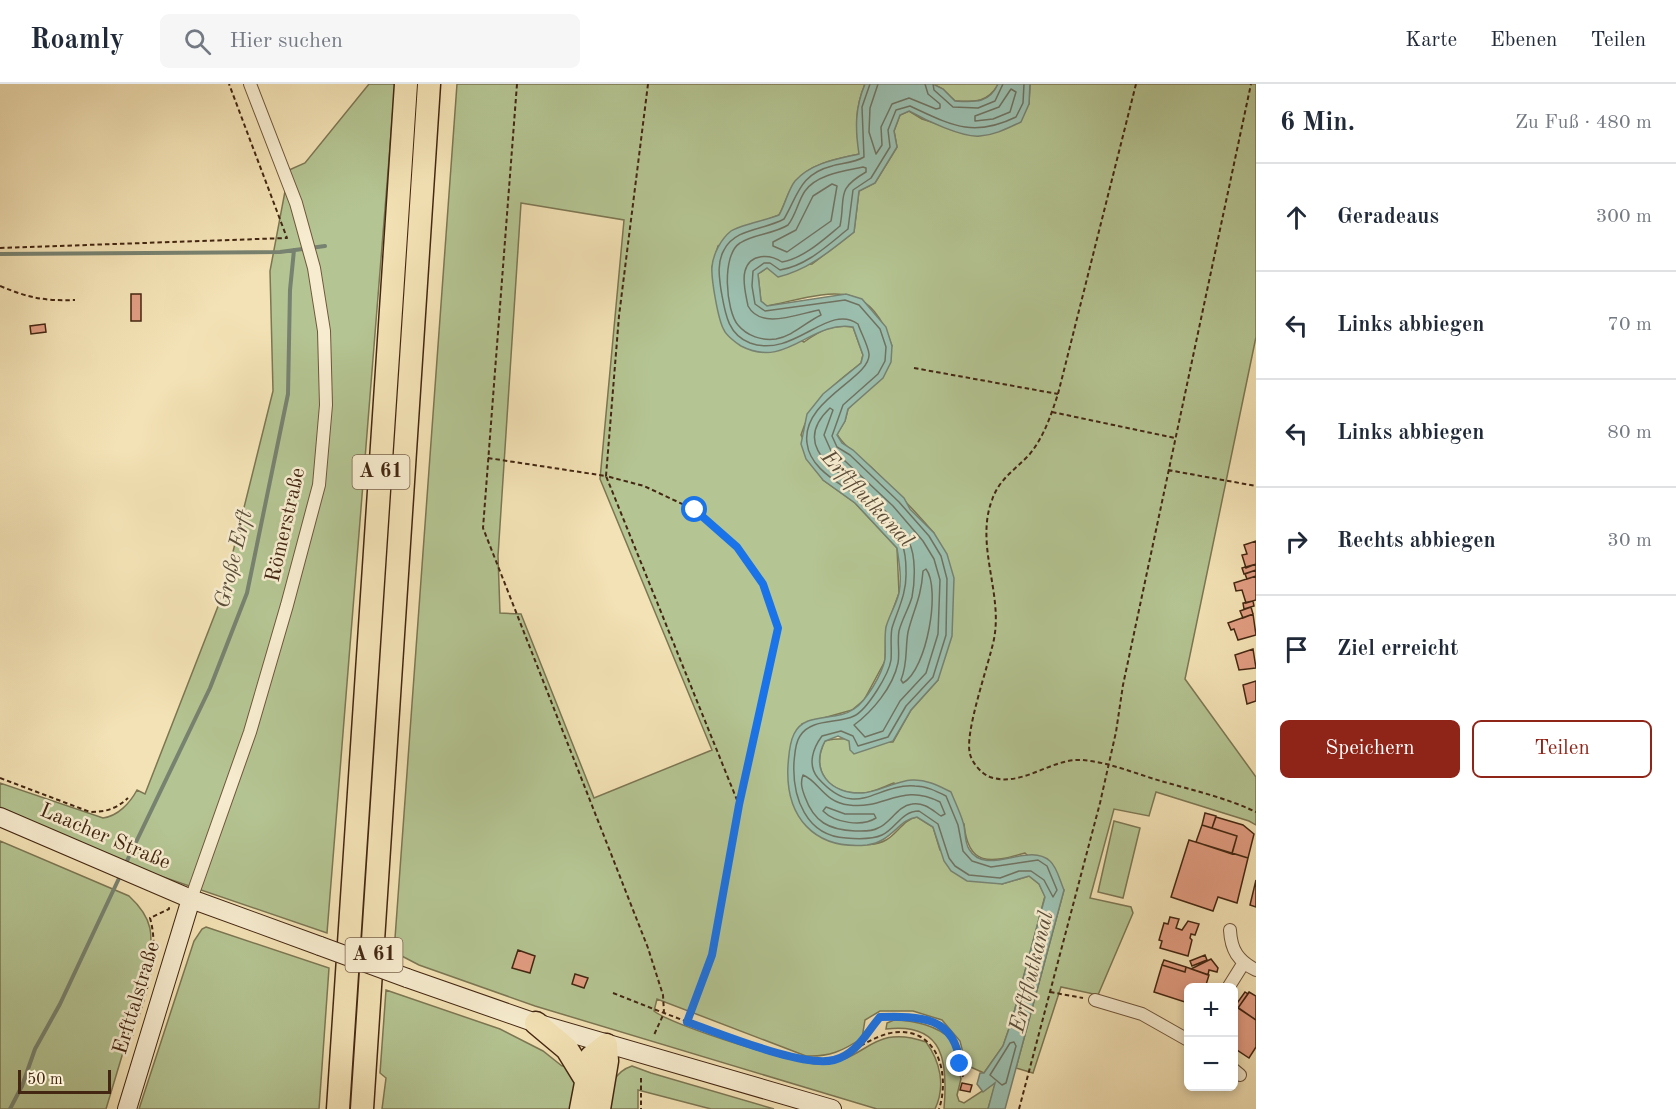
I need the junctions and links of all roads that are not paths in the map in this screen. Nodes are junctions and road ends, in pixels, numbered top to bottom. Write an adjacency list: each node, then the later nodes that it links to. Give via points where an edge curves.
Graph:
1 (250, 84): 5 (street, Römerstraße, via 296,203 314,268 324,331 326,405 319,485 287,605 250,732)
2 (406, 84): 16 (highway, A 61)
3 (429, 84): 17 (highway, A 61)
4 (0, 817): 5 (main road, Laacher Straße)
5 (191, 899): 11 (main road, Laacher Straße, bridge); 15 (main road, Erfttalstraße)
6 (1230, 930): 7 (street, via 1233,950)
7 (1243, 964): 8 (street); 9 (street)
8 (1256, 970)
9 (1231, 983)
10 (1095, 1000): 12 (street, via 1142,1014)
11 (536, 1023): 13 (main road, Laacher Straße); 14 (highway, via 567,1049)
12 (1184, 1038)
13 (606, 1045): 14 (highway, via 591,1057); 19 (highway); 20 (main road, Laacher Straße)
14 (586, 1080): 18 (highway)
15 (127, 1109)
16 (338, 1109)
17 (362, 1109)
18 (581, 1109)
19 (599, 1109)
20 (832, 1109)

